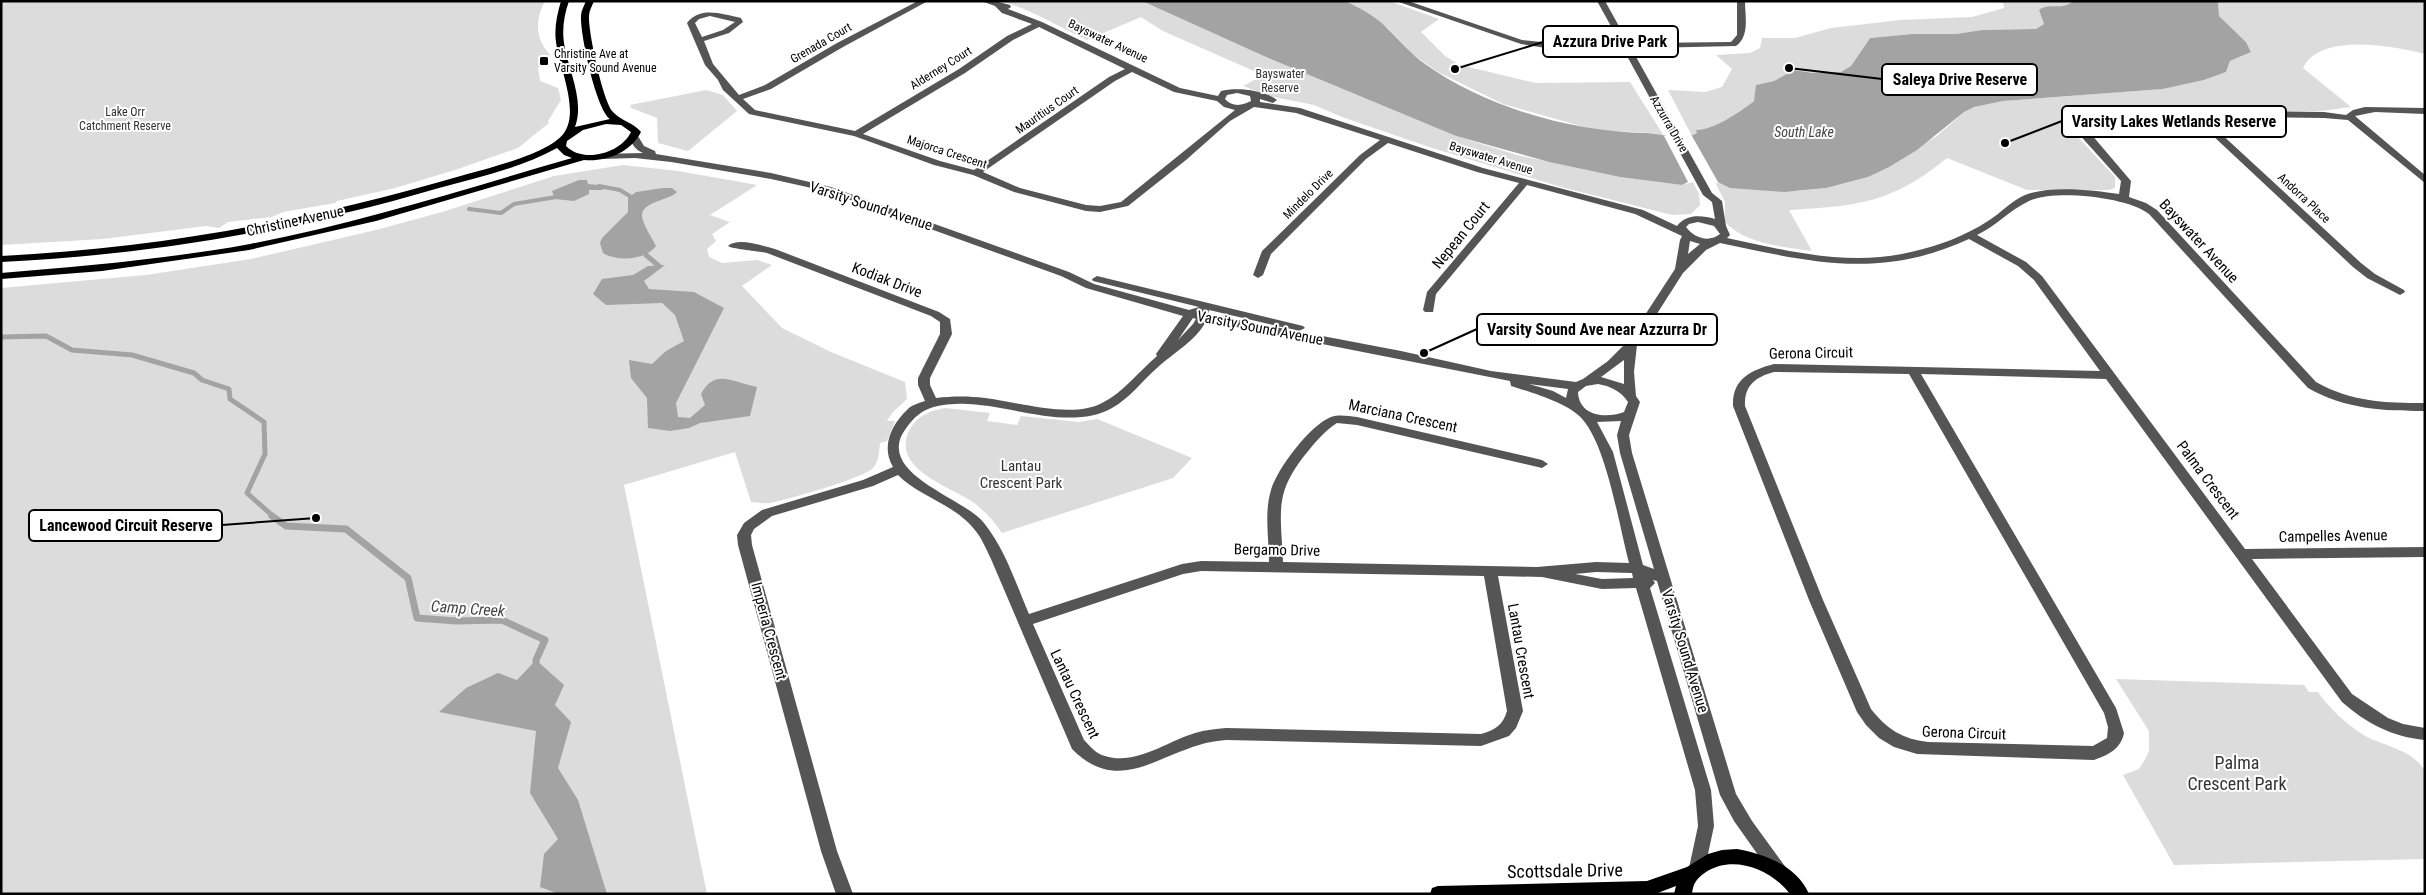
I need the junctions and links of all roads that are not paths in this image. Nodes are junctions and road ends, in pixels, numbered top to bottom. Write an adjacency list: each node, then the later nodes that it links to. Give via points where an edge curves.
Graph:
1 (566, 1): 28 (main road, via 559,22 576,113)
2 (590, 1): 27 (main road, via 584,26 601,98 609,114)
3 (924, 1): 8 (street, Grenada Court)
4 (985, 1): 9 (street, Bayswater Avenue)
5 (1400, 1): 12 (street, via 1521,42 1552,46)
6 (1602, 1): 10 (street)
7 (1741, 1): 13 (street, via 1741,35 1734,44)
8 (916, 4): 19 (street, Grenada Court, via 768,87)
9 (1039, 24): 15 (street, Bayswater Avenue); 29 (street, Alderney Court, via 1010,38 962,71)
10 (1622, 39): 12 (street, via 1612,41); 13 (street)
11 (699, 40): 11 (street, Majorca Crescent, via 692,23 696,16 717,15 740,22 718,35); 19 (street, Majorca Crescent, via 709,65)
12 (1610, 46): 14 (street)
13 (1643, 46): 14 (street, via 1640,51)
14 (1630, 54): 39 (street, Azzurra Drive)
15 (1133, 68): 16 (street, Bayswater Avenue); 36 (street, Mauritius Court, via 1112,79)
16 (1165, 83): 17 (street, Bayswater Avenue, via 1201,91); 20 (street, Bayswater Avenue, via 1177,90)
17 (1229, 91): 18 (street, Bayswater Avenue); 20 (street, via 1220,96)
18 (1254, 94): 21 (street, via 1257,99); 26 (street, Bayswater Avenue, via 1303,105)
19 (738, 98): 29 (street, Majorca Crescent, via 752,112)
20 (1223, 103): 21 (street, Bayswater Avenue); 25 (street)
21 (1250, 106): 25 (street, Majorca Crescent); 26 (street, Bayswater Avenue, via 1297,110)
22 (2425, 111): 24 (street, via 2364,110 2353,112)
23 (2195, 114): 24 (street); 40 (street, via 2081,122 2082,132 2124,178); 54 (street, Andorra Place, via 2358,265)
24 (2351, 118): 37 (street)
25 (1227, 119): 36 (street, Majorca Crescent, via 1133,197 1112,208 1086,208 1038,196)
26 (1338, 122): 31 (street, Bayswater Avenue)
27 (627, 124): 28 (main road, via 605,122); 30 (main road, via 636,132)
28 (570, 132): 32 (main road, Christine Avenue)
29 (856, 134): 36 (street, Majorca Crescent, via 937,163)
30 (635, 138): 33 (main road, via 623,148); 35 (street, Varsity Sound Avenue, via 641,150)
31 (1387, 139): 38 (street, Bayswater Avenue); 52 (street, Mindelo Drive, via 1363,157 1266,253)
32 (562, 140): 34 (main road, via 560,147 563,151); 49 (main road, Christine Avenue, via 505,166 356,208 284,224 149,247)
33 (602, 156): 34 (main road); 35 (street, Varsity Sound Avenue)
34 (588, 157): 53 (main road, Christine Avenue, via 372,219 249,247 102,268)
35 (671, 159): 51 (street, Varsity Sound Avenue, via 828,189)
36 (976, 173)
37 (2425, 180)
38 (1524, 183): 41 (street, Bayswater Avenue); 55 (street, Nepean Court, via 1431,294)
39 (1708, 195): 42 (street, via 1707,208); 43 (street, via 1716,202)
40 (2124, 198): 45 (street, Bayswater Avenue, via 2056,194 2031,196); 66 (street, Bayswater Avenue, via 2153,212 2312,385 2334,398 2362,406)
41 (1638, 212): 42 (street, Bayswater Avenue); 44 (street, Bayswater Avenue)
42 (1693, 220): 43 (street, Bayswater Avenue, via 1711,221); 44 (street, via 1682,224)
43 (1722, 228): 46 (street, via 1725,235); 48 (street, Bayswater Avenue)
44 (1686, 235): 46 (street, Bayswater Avenue, via 1700,241); 50 (street)
45 (1969, 235): 48 (street, Bayswater Avenue, via 1918,253 1886,260 1829,260); 62 (street, Palma Crescent, via 2031,270)
46 (1717, 241): 48 (street, Bayswater Avenue); 50 (street, via 1704,246)
47 (733, 246): 65 (street, Kodiak Drive, via 771,251 946,321 946,334 924,378)
48 (1776, 251)
49 (1, 259)
50 (1680, 268): 58 (street)
51 (1065, 274): 56 (street, Varsity Sound Avenue, via 1075,273); 57 (street, Varsity Sound Avenue, via 1090,286)
52 (1258, 275)
53 (1, 276)
54 (2400, 292)
55 (1429, 310)
56 (1204, 311): 57 (street); 59 (street, via 1199,325); 61 (street, Varsity Sound Avenue)
57 (1190, 314): 59 (street)
58 (1631, 345): 63 (street); 64 (street, via 1628,372)
59 (1158, 361): 65 (street, via 1115,401 1096,412 1067,413 952,400)
60 (1913, 370): 60 (street, Gerona Circuit, via 2112,712 2117,726 2116,738 2109,748 2094,753 1910,747 1877,729 1865,712 1812,590 1739,406 1738,396 1749,377 1774,368); 62 (street, Gerona Circuit)
61 (1491, 375): 63 (street, Varsity Sound Avenue); 67 (street, Varsity Sound Avenue, via 1549,394)
62 (2108, 375): 72 (street, Palma Crescent)
63 (1582, 383): 64 (street, via 1598,380 1617,385); 67 (street, via 1572,391 1571,397)
64 (1631, 395): 68 (street, via 1633,408)
65 (931, 401): 70 (street, via 912,410 901,422 893,453)
66 (2425, 407)
67 (1583, 412): 68 (street, via 1596,419 1615,420); 74 (street, Varsity Sound Avenue, via 1607,452)
68 (1629, 414): 77 (street, Varsity Sound Avenue, via 1624,435 1626,453)
69 (1542, 464): 73 (street, Marciana Crescent, via 1357,421 1335,420 1319,431 1277,488)
70 (900, 469): 79 (street, Lantau Crescent, via 979,525); 84 (street, Imperia Crescent, via 868,483 766,513 749,526 744,535 829,851)
71 (2425, 552): 72 (street, Campelles Avenue)
72 (2242, 554): 80 (street, Palma Crescent, via 2347,698 2388,726)
73 (1276, 567): 75 (street, Bergamo Drive); 79 (street, Bergamo Drive, via 1224,565 1182,569)
74 (1637, 568): 76 (street, Bergamo Drive, via 1576,567); 77 (street, Bergamo Drive); 78 (street, Varsity Sound Avenue)
75 (1490, 570): 76 (street, Bergamo Drive); 79 (street, Lantau Crescent, via 1515,711 1513,723 1506,731 1481,740 1226,734 1198,738 1122,766 1108,764 1086,755 1078,744)
76 (1537, 572): 78 (street, Bergamo Drive, via 1586,582)
77 (1663, 578): 78 (street, Bergamo Drive); 82 (street, Varsity Sound Avenue, via 1728,795 1740,818)
78 (1642, 585): 81 (street, Varsity Sound Avenue, via 1703,790 1706,826)
79 (1026, 621)
80 (2425, 734)
81 (1693, 871): 82 (main road, Scottsdale Drive, via 1703,862 1721,857 1741,857 1762,862); 85 (main road, Scottsdale Drive, via 1647,889); 86 (main road)
82 (1782, 874): 83 (main road, Scottsdale Drive)
83 (1803, 892)
84 (845, 894)
85 (1438, 894)
86 (1683, 894)

